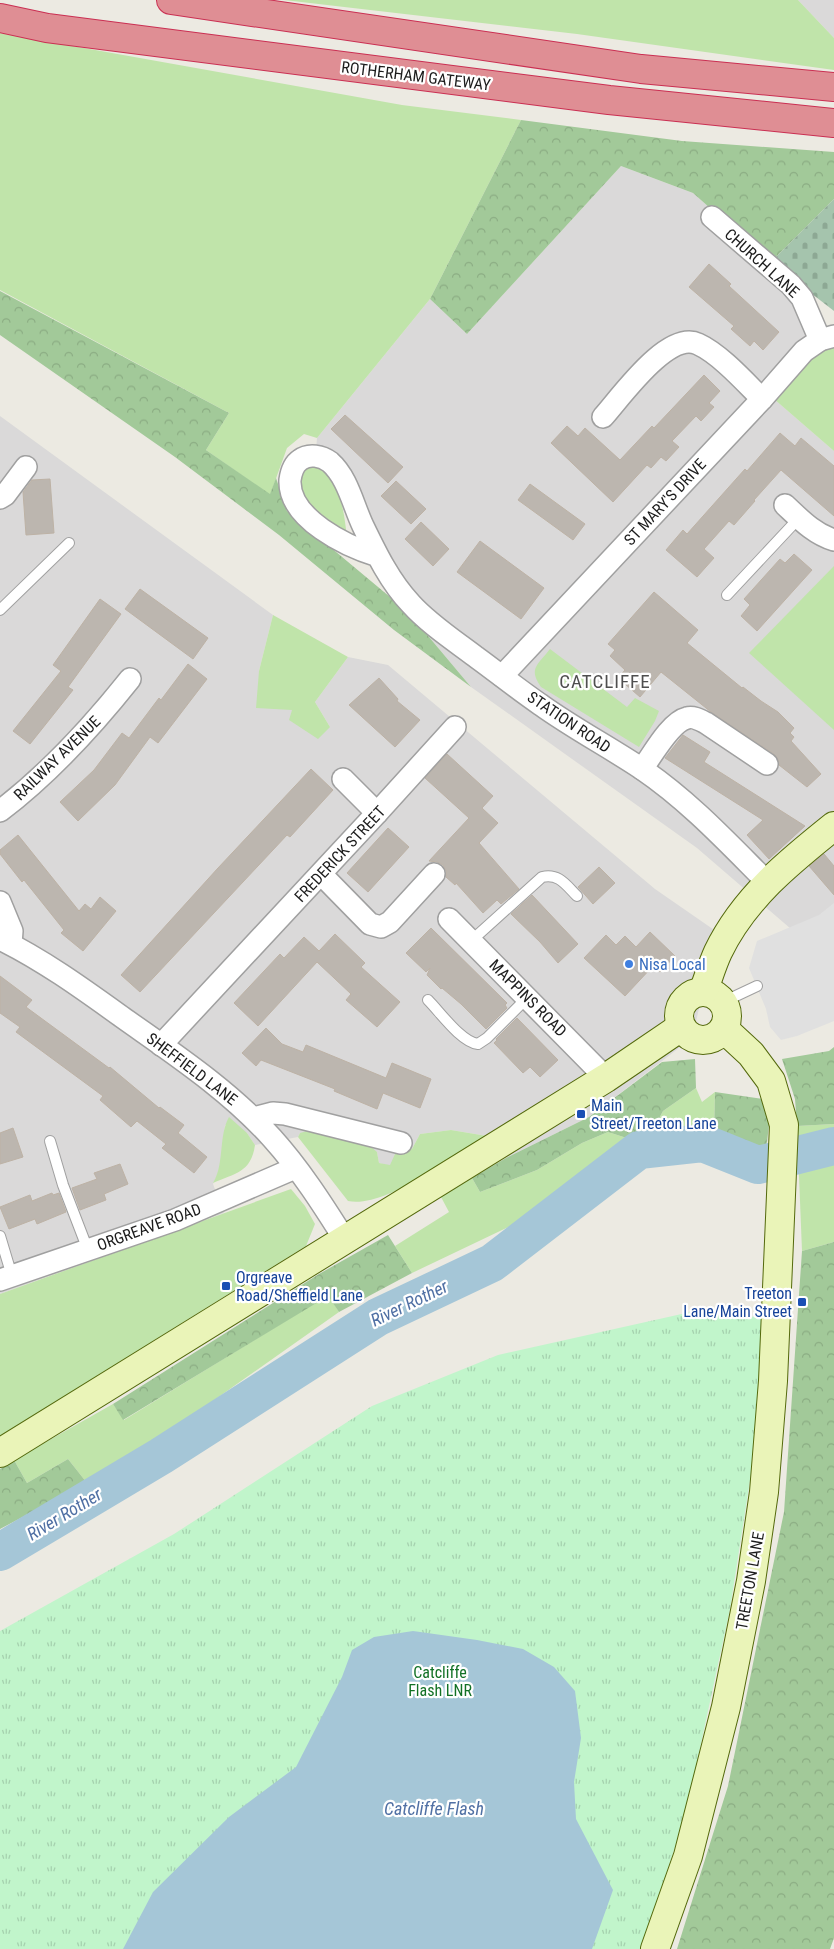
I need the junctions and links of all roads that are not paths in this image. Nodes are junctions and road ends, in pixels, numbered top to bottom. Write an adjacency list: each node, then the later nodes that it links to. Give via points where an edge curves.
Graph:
1 (171, 0): 3 (highway, via 641,69)
2 (0, 18): 4 (highway, ROTHERHAM GATEWAY, via 48,28 608,100)
3 (834, 88)
4 (834, 123)
5 (712, 217): 6 (street, CHURCH LANE, via 791,285)
6 (827, 338): 7 (street, ST MARY'S DRIVE, via 804,351)
7 (762, 399): 8 (street, via 711,351 696,343 683,342 668,348 653,360); 17 (street, ST MARY'S DRIVE)
8 (603, 417)
9 (26, 467): 10 (street)
10 (0, 498)
11 (792, 511): 12 (street, via 822,536); 15 (lane)
12 (834, 540)
13 (69, 544): 16 (lane)
14 (378, 556): 14 (street, STATION ROAD, via 341,476 330,462 310,455 301,459 290,476 292,497 300,508 314,523 341,541); 17 (street, STATION ROAD, via 411,605)
15 (727, 595)
16 (0, 610)
17 (502, 676): 21 (street, STATION ROAD, via 549,711)
18 (130, 679): 23 (street, RAILWAY AVENUE, via 76,744)
19 (455, 727): 24 (street, FREDERICK STREET)
20 (767, 764): 21 (street, via 706,723 688,718 672,727)
21 (642, 770): 28 (street, STATION ROAD, via 691,807)
22 (343, 779): 24 (street)
23 (0, 811)
24 (377, 813): 26 (street, FREDERICK STREET)
25 (834, 826): 28 (main road)
26 (321, 874): 27 (street, via 370,924 381,927 390,922); 40 (street, FREDERICK STREET)
27 (434, 874)
28 (767, 882): 35 (main road, via 742,912 718,953)
29 (578, 896): 32 (lane, via 557,876 542,877)
30 (0, 902): 33 (street, via 12,931)
31 (449, 919): 32 (street, MAPPINS ROAD)
32 (471, 941): 36 (street, MAPPINS ROAD)
33 (5, 942): 40 (street, SHEFFIELD LANE, via 73,982)
34 (756, 986): 35 (lane)
35 (713, 997): 38 (main road, via 688,997 679,1010); 39 (main road, via 728,1015)
36 (527, 998): 37 (lane, via 478,1044 464,1037); 41 (street, MAPPINS ROAD)
37 (428, 1000)
38 (681, 1027): 39 (main road, via 699,1040 713,1038); 41 (main road)
39 (724, 1029): 51 (main road, TREETON LANE, via 751,1054 771,1081 784,1125 773,1381 764,1492 751,1582 726,1707 690,1847)
40 (161, 1045): 42 (street, SHEFFIELD LANE, via 213,1083)
41 (606, 1078): 47 (main road)
42 (253, 1118): 44 (street, via 285,1114); 45 (street, SHEFFIELD LANE)
43 (50, 1142): 48 (lane)
44 (401, 1143)
45 (295, 1168): 47 (street, SHEFFIELD LANE); 48 (street, ORGREAVE ROAD, via 175,1220)
46 (0, 1236): 49 (lane)
47 (345, 1240): 50 (main road)
48 (88, 1250): 49 (street, ORGREAVE ROAD)
49 (6, 1278)
50 (0, 1453)
51 (655, 1949)

